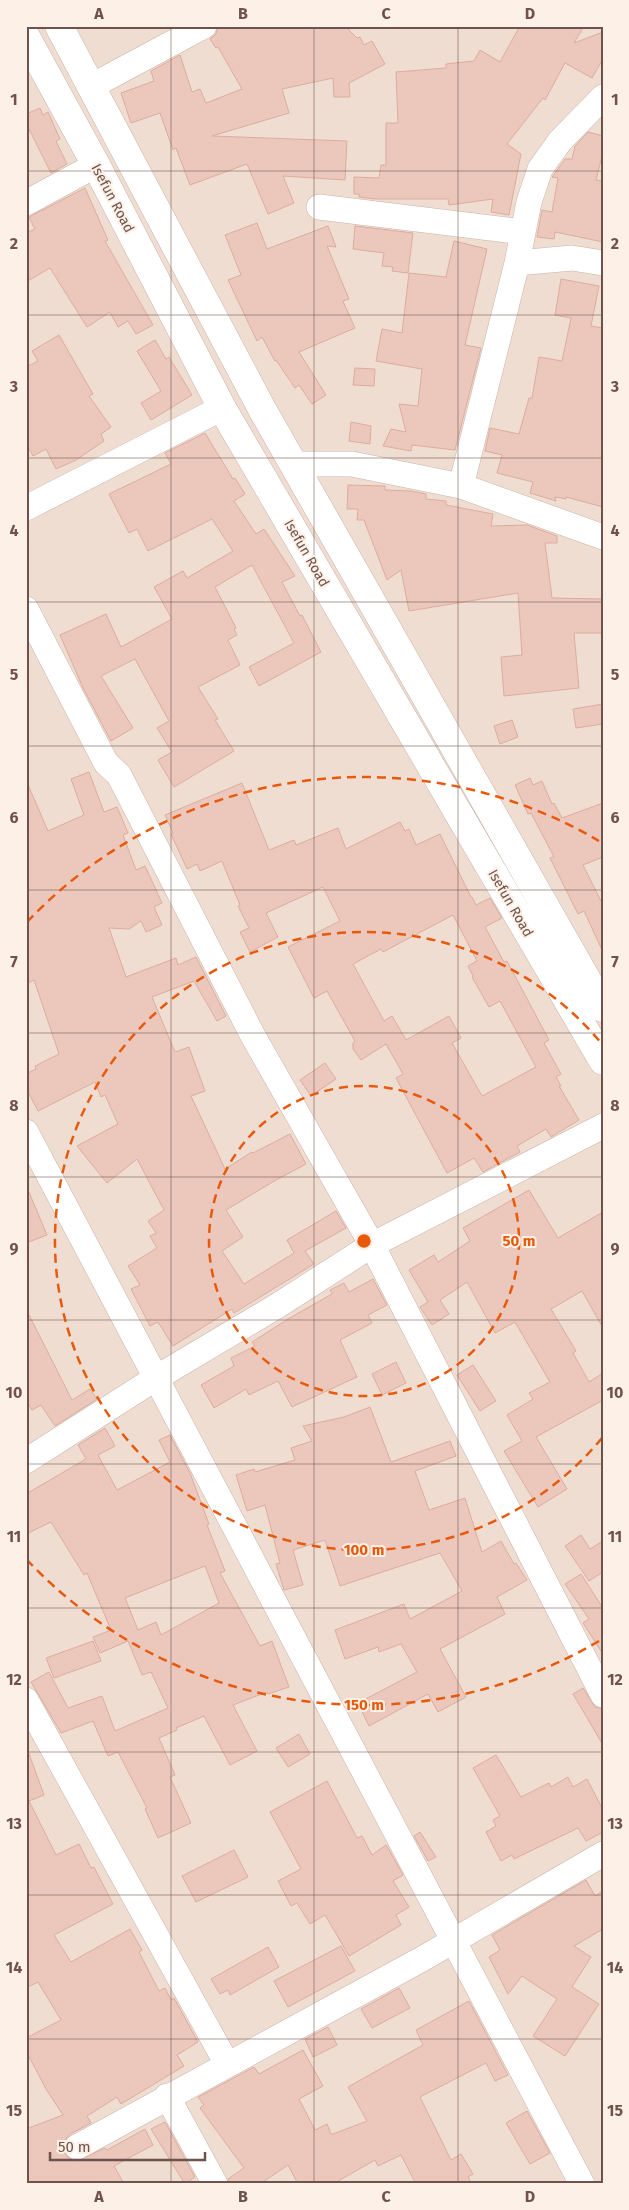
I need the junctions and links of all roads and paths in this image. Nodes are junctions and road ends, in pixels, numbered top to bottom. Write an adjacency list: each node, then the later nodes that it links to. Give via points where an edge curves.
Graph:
1 (59, 26): 4 (street, Isefun Road)
2 (204, 26): 4 (street)
3 (26, 37): 6 (street, Isefun Road)
4 (90, 87): 13 (street, Isefun Road)
5 (603, 97): 9 (street, via 560,142 540,169)
6 (96, 164): 7 (street); 12 (street, Isefun Road)
7 (26, 203)
8 (319, 207): 9 (street)
9 (523, 232): 10 (street)
10 (517, 263): 11 (street, via 572,258); 14 (street)
11 (603, 263)
12 (222, 408): 15 (street); 19 (street, Isefun Road)
13 (294, 464): 14 (street, via 352,464); 18 (street, Isefun Road)
14 (461, 486): 16 (street)
15 (26, 508)
16 (603, 537)
17 (26, 609): 22 (street, via 106,763 119,775 253,1036)
18 (603, 1008)
19 (603, 1061)
20 (603, 1126): 22 (street)
21 (26, 1132): 23 (street)
22 (372, 1245): 23 (street); 25 (street)
23 (156, 1378): 24 (street); 28 (street)
24 (26, 1461)
25 (603, 1694)
26 (26, 1700): 29 (street)
27 (603, 1854): 28 (street)
28 (453, 1941): 29 (street); 33 (street)
29 (227, 2064): 30 (street)
30 (166, 2096): 31 (street); 32 (street)
31 (77, 2146)
32 (214, 2184)
33 (582, 2184)

